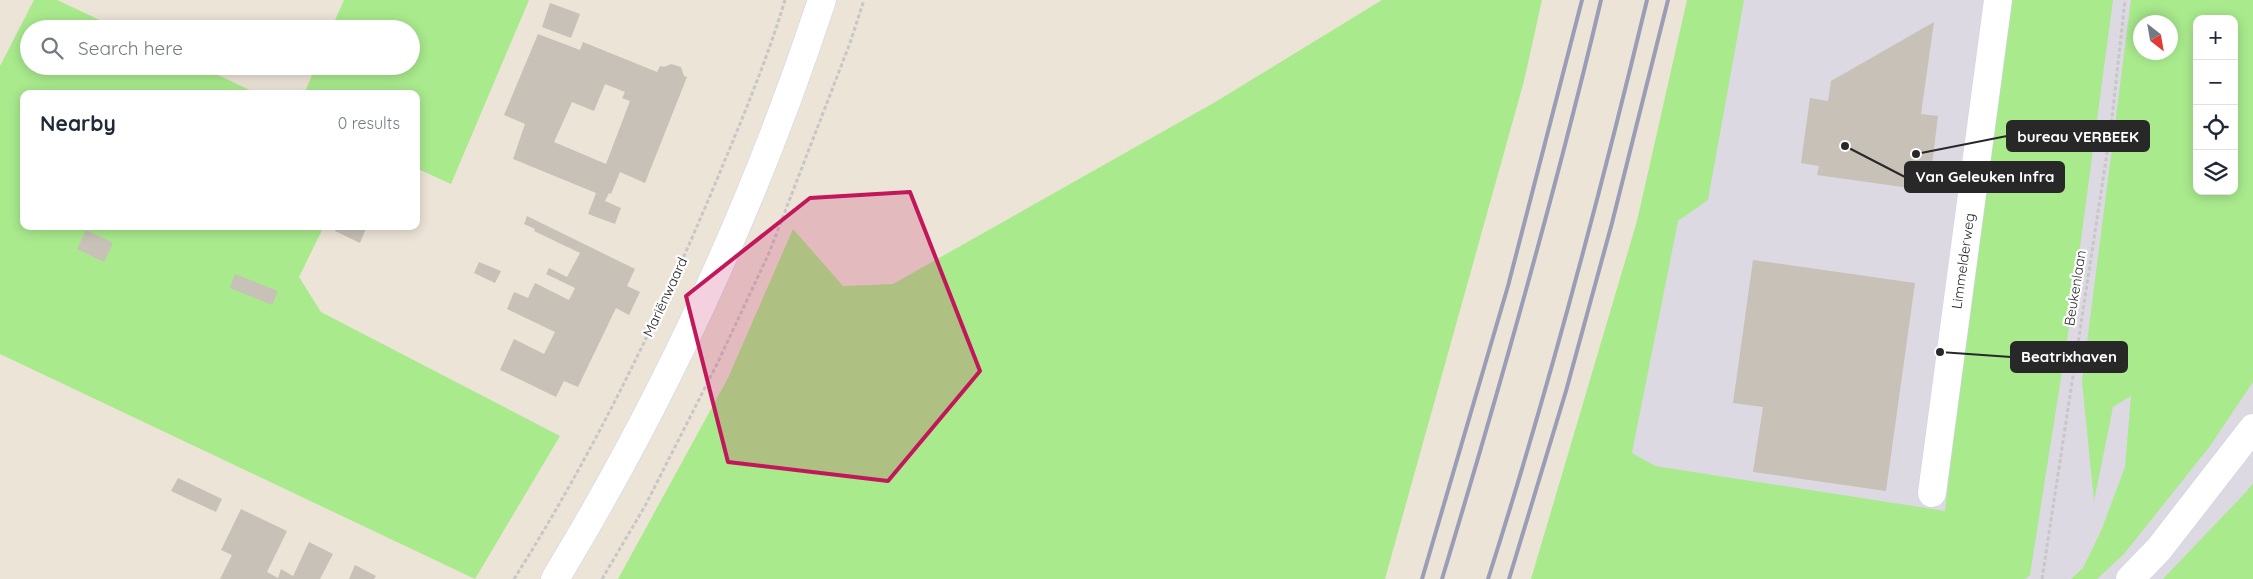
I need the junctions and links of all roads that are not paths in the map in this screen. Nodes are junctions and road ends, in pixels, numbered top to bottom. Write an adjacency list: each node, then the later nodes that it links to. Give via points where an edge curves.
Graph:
1 (822, 0): 5 (street, via 763,164 717,272 662,387 597,510)
2 (1998, 0): 4 (street, Limmelderweg)
3 (2253, 428): 6 (street, via 2159,549)
4 (1932, 493)
5 (555, 579)
6 (2130, 579)

